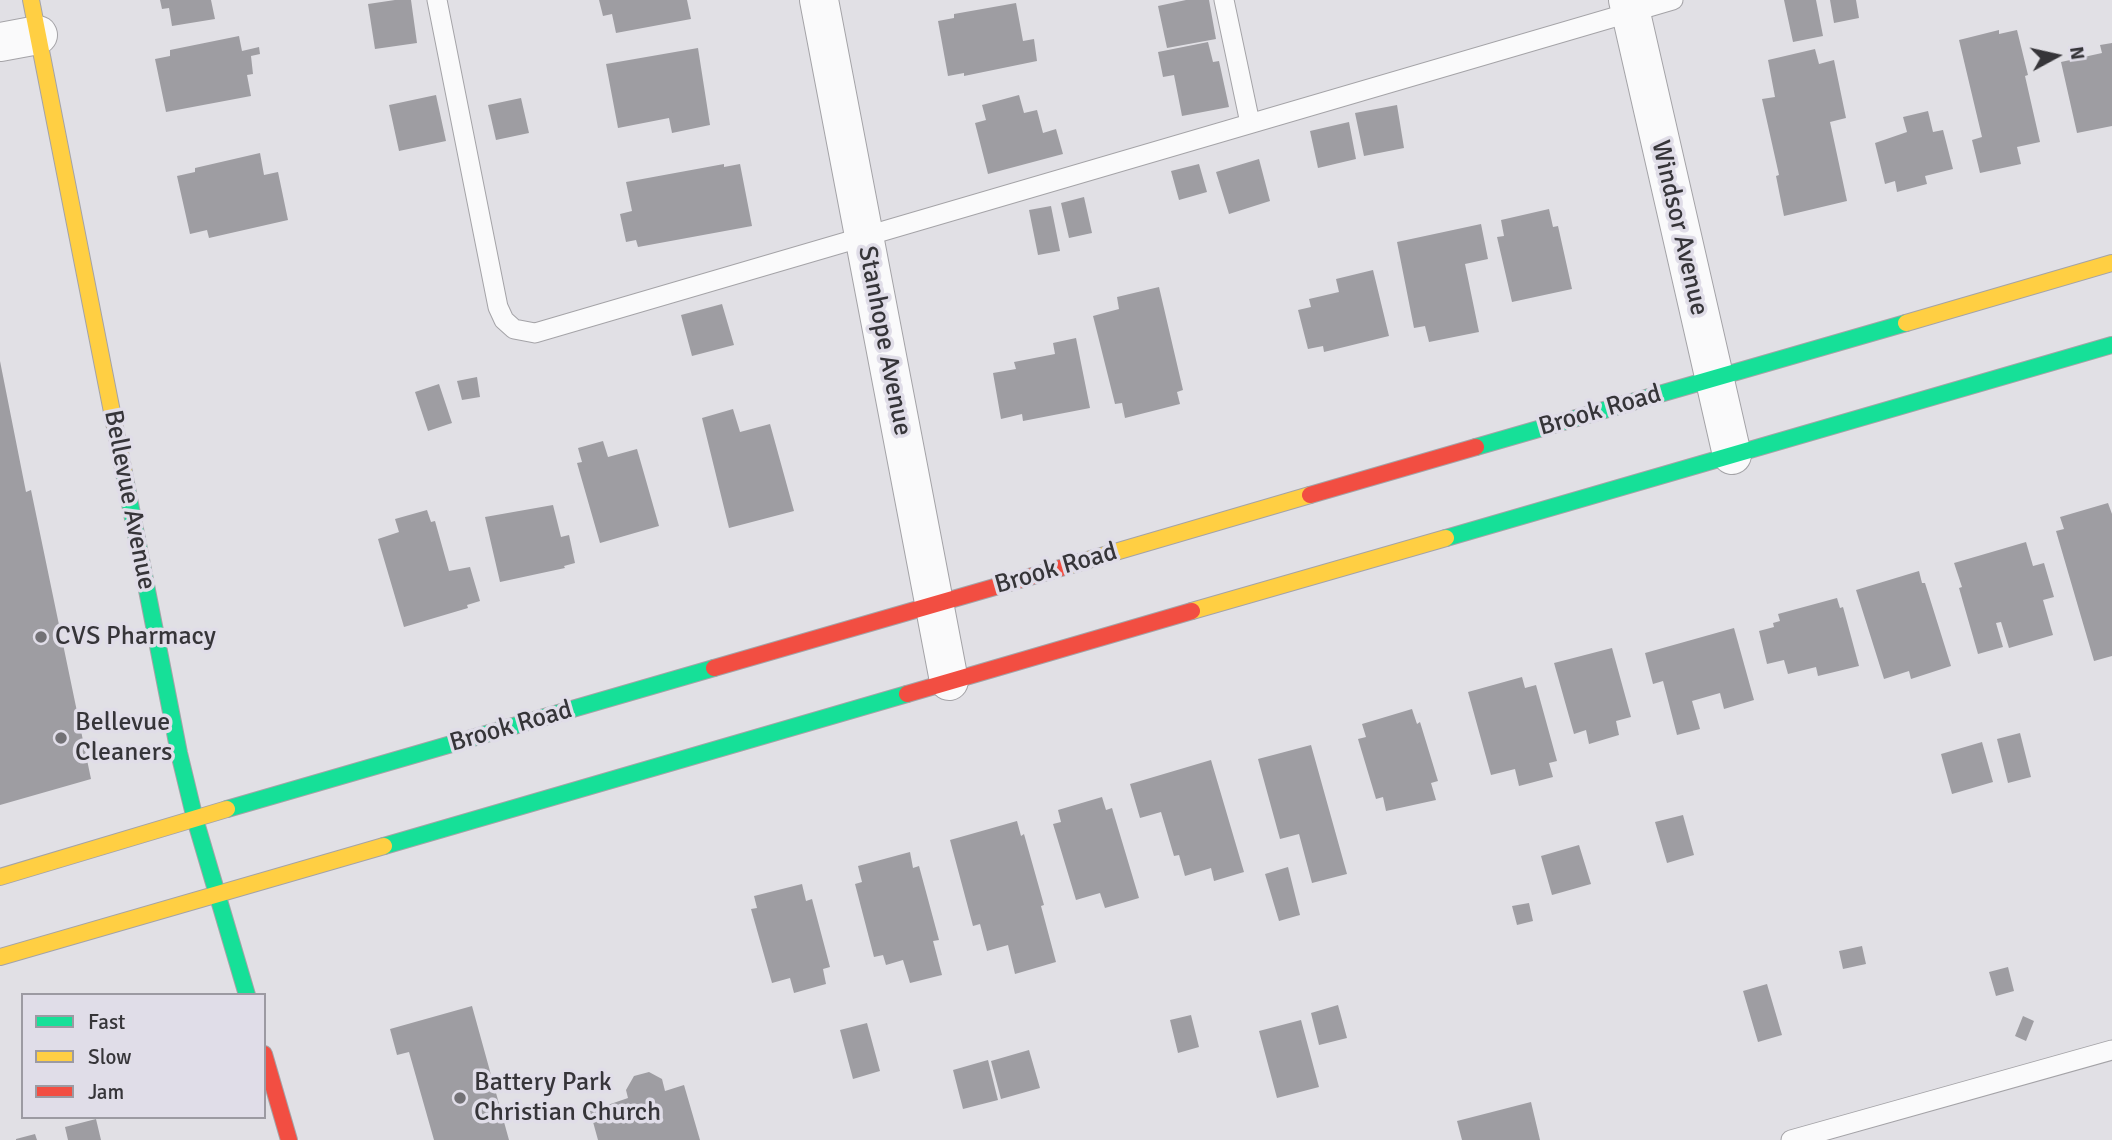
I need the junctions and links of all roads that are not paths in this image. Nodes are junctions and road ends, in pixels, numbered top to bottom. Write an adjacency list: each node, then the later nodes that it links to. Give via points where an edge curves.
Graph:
1 (438, 0): 9 (lane, via 498,307 503,320 514,328 535,333)
2 (819, 0): 9 (street, Stanhope Avenue)
3 (1224, 0): 8 (lane)
4 (1673, 0): 5 (lane)
5 (1629, 6): 8 (lane); 12 (street, Windsor Avenue)
6 (35, 18): 7 (street); 16 (main road, Bellevue Avenue)
7 (0, 42)
8 (1250, 123): 9 (lane)
9 (865, 236): 14 (street, Stanhope Avenue)
10 (2112, 263): 12 (main road, Brook Road)
11 (2112, 345): 13 (main road)
12 (1713, 378): 13 (street, Windsor Avenue); 14 (main road, Brook Road)
13 (1732, 455): 15 (main road)
14 (934, 605): 15 (street, Stanhope Avenue); 16 (main road, Brook Road)
15 (949, 681): 18 (main road)
16 (195, 819): 17 (main road, Brook Road); 18 (main road, Bellevue Avenue)
17 (0, 877)
18 (218, 895): 19 (main road); 20 (main road, Bellevue Avenue)
19 (0, 957)
20 (246, 993)
21 (2112, 1049): 24 (lane)
22 (266, 1061): 23 (main road)
23 (289, 1140)
24 (1791, 1140)

